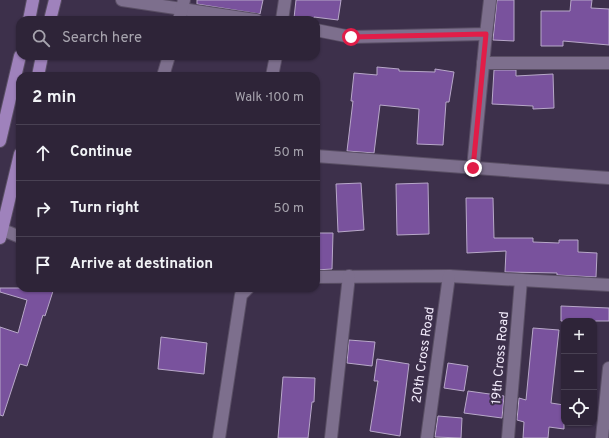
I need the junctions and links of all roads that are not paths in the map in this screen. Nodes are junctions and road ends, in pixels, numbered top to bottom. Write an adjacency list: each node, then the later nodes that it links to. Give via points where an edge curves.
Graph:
1 (33, 0): 7 (main road)
2 (55, 0): 8 (main road)
3 (122, 0): 6 (street)
4 (285, 0): 10 (street)
5 (490, 0): 12 (street)
6 (181, 9): 9 (street)
7 (30, 16)
8 (51, 16)
9 (229, 16)
10 (283, 16)
11 (320, 31): 12 (street, via 351,37)
12 (486, 34): 17 (street)
13 (19, 60): 22 (main road)
14 (41, 60): 19 (main road)
15 (168, 60): 20 (street)
16 (275, 60): 21 (street)
17 (483, 63): 18 (street); 25 (street)
18 (609, 63)
19 (39, 72)
20 (164, 72)
21 (273, 72)
22 (3, 119): 23 (main road)
23 (0, 141)
24 (320, 156): 25 (street)
25 (473, 168): 27 (street)
26 (16, 171): 28 (main road)
27 (609, 178)
28 (1, 234): 29 (street)
29 (16, 236)
30 (349, 276): 31 (street); 32 (street); 38 (street)
31 (449, 276): 33 (street); 39 (street, 20th Cross Road)
32 (320, 277)
33 (521, 280): 34 (street); 40 (street, 19th Cross Road)
34 (609, 284)
35 (243, 292): 37 (street, via 240,295)
36 (609, 368): 41 (street)
37 (219, 438)
38 (331, 438)
39 (427, 438)
40 (508, 438)
41 (602, 438)

